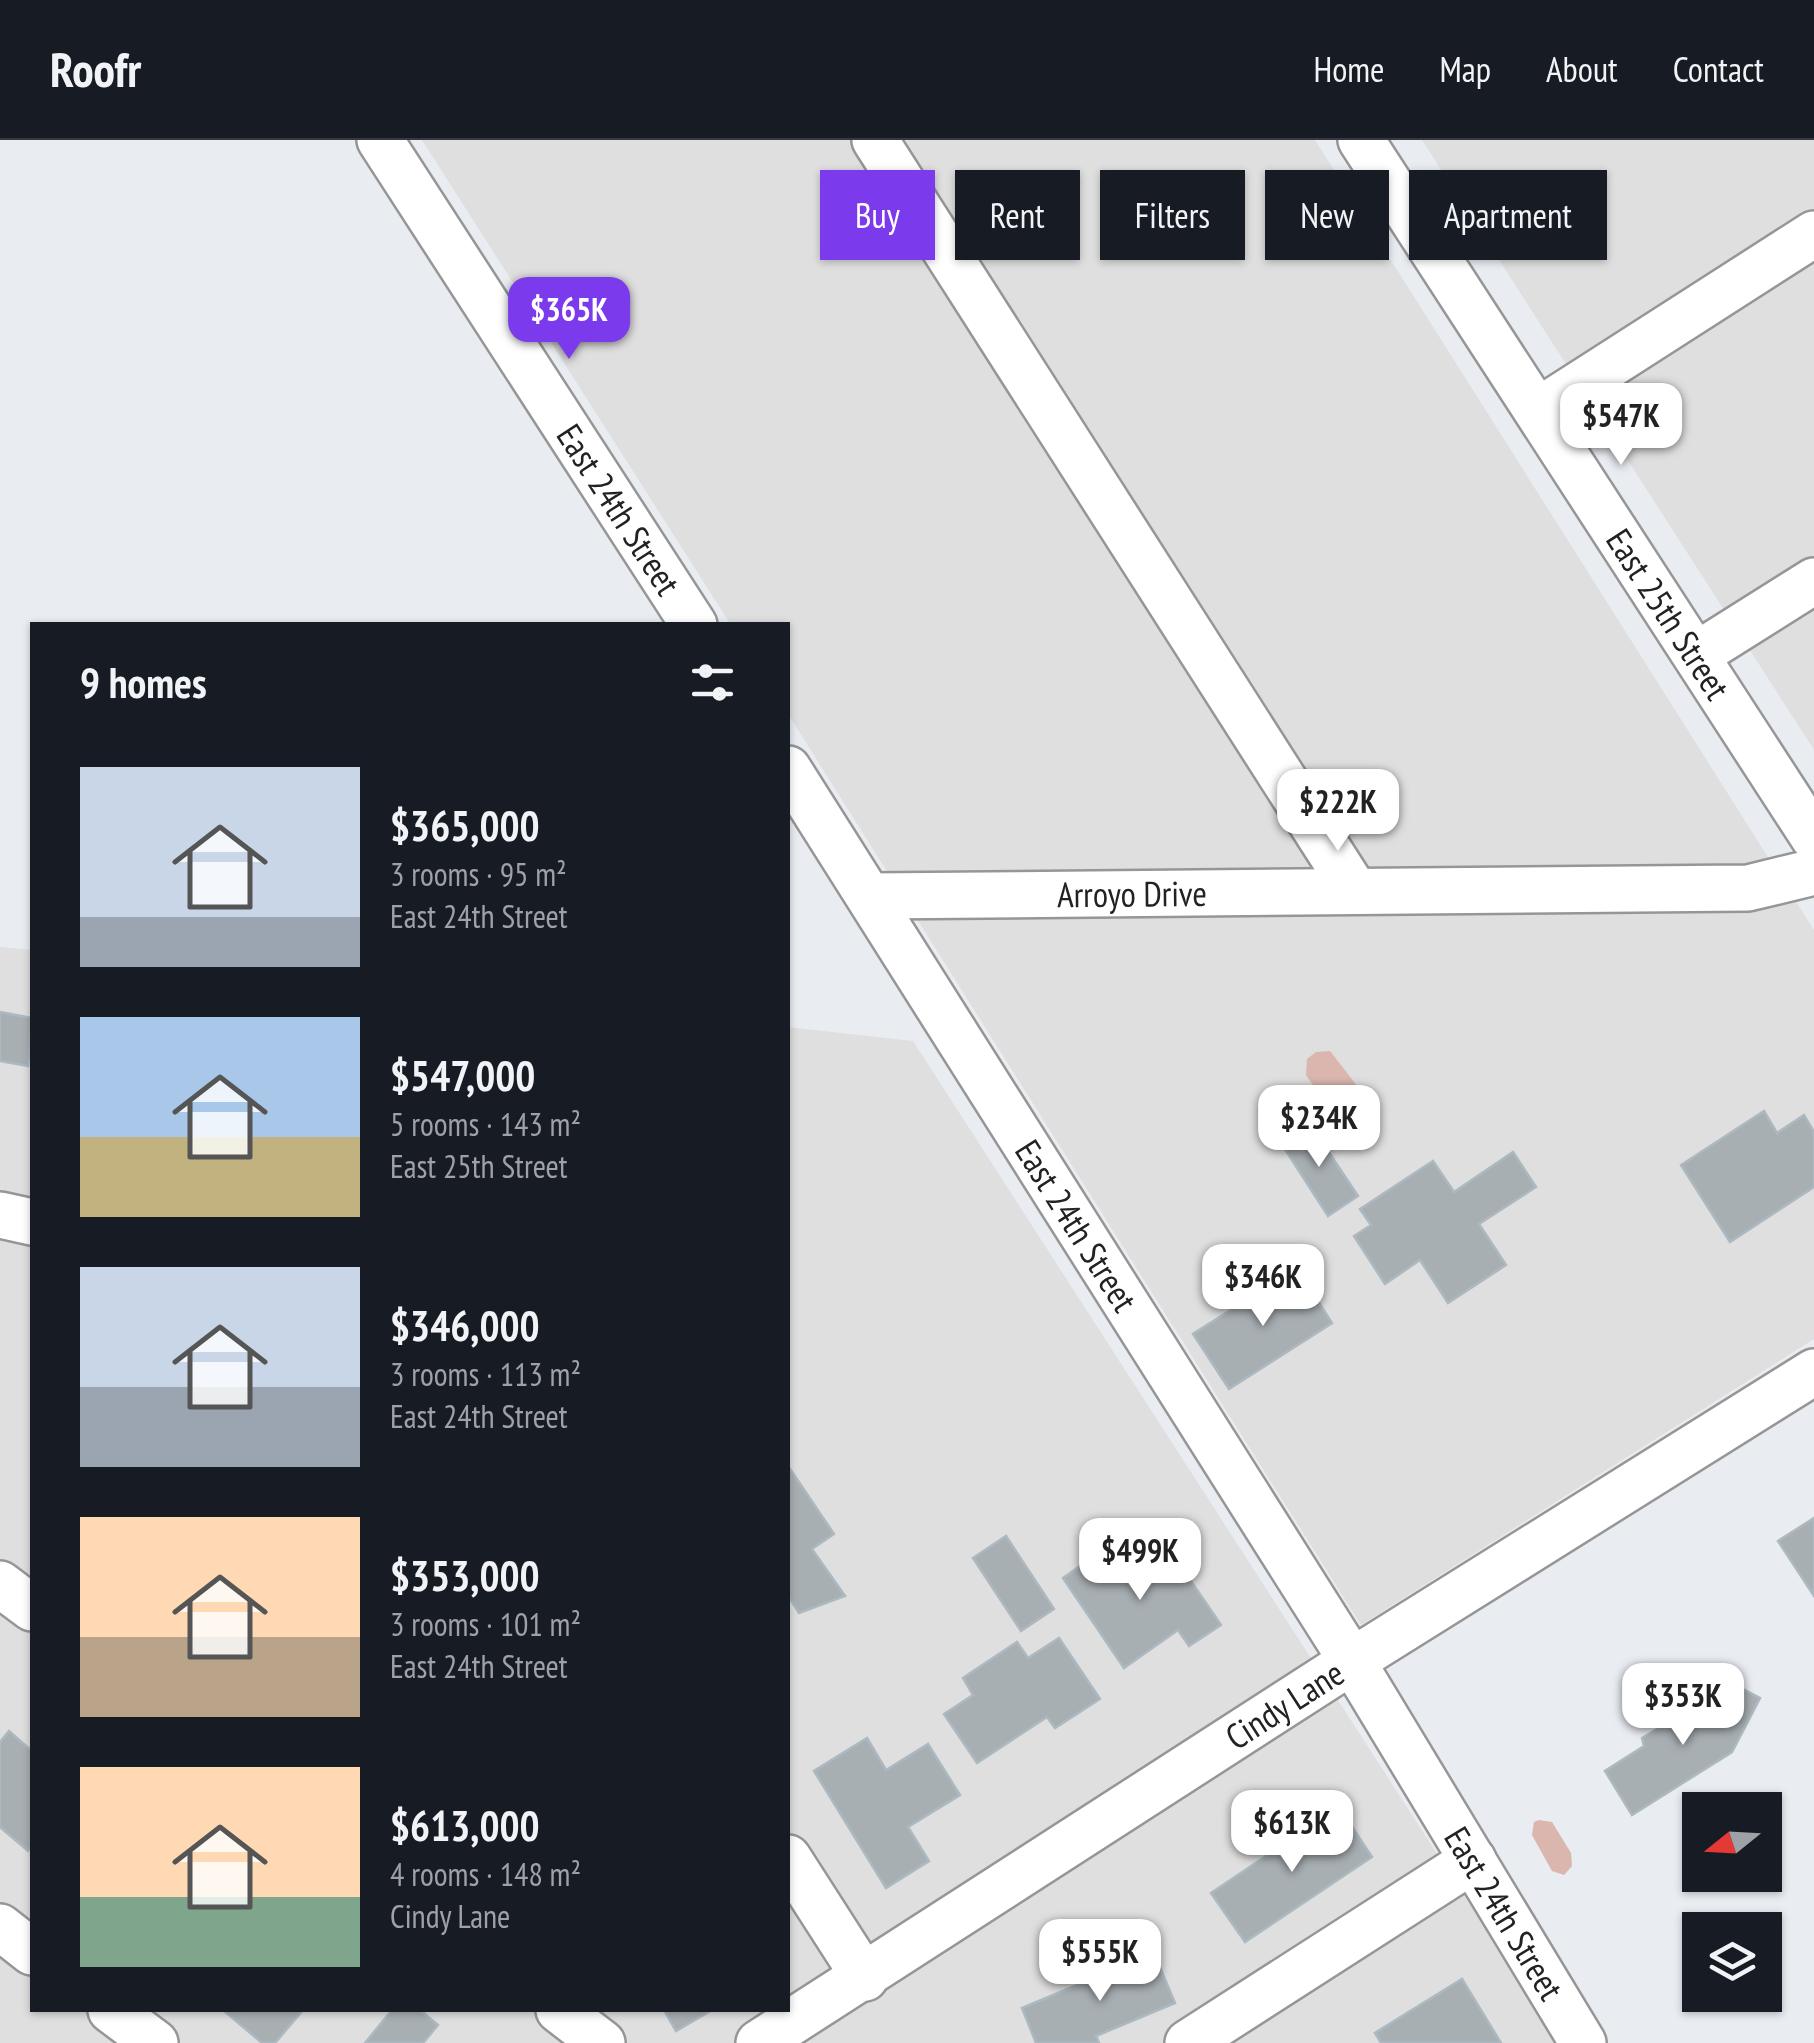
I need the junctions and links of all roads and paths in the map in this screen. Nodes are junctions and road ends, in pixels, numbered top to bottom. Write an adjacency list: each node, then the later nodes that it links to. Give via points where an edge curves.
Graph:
1 (380, 140): 7 (street, East 24th Street)
2 (874, 140): 12 (street)
3 (1380, 147): 5 (street, East 25th Street)
4 (1814, 234): 5 (street)
5 (1538, 411): 8 (street, East 25th Street)
6 (1814, 581): 8 (street)
7 (692, 622)
8 (1698, 654): 10 (street, East 25th Street)
9 (790, 773): 13 (street, East 24th Street)
10 (1814, 838)
11 (1814, 872): 12 (street, Arroyo Drive, via 1748,888)
12 (1354, 891): 13 (street, Arroyo Drive)
13 (870, 896): 19 (street, East 24th Street)
14 (0, 1215): 15 (street)
15 (30, 1222)
16 (1814, 1372): 19 (street, Cindy Lane)
17 (0, 1584): 18 (street)
18 (30, 1606)
19 (1352, 1661): 20 (street, East 24th Street); 24 (street, Cindy Lane)
20 (1473, 1860): 30 (street); 31 (street, East 24th Street)
21 (790, 1861): 24 (street)
22 (0, 1927): 23 (street)
23 (30, 1950)
24 (865, 1978): 29 (street, Cindy Lane)
25 (114, 2012): 27 (street)
26 (562, 2012): 28 (street)
27 (155, 2043)
28 (602, 2043)
29 (759, 2043)
30 (1188, 2043)
31 (1584, 2043)

